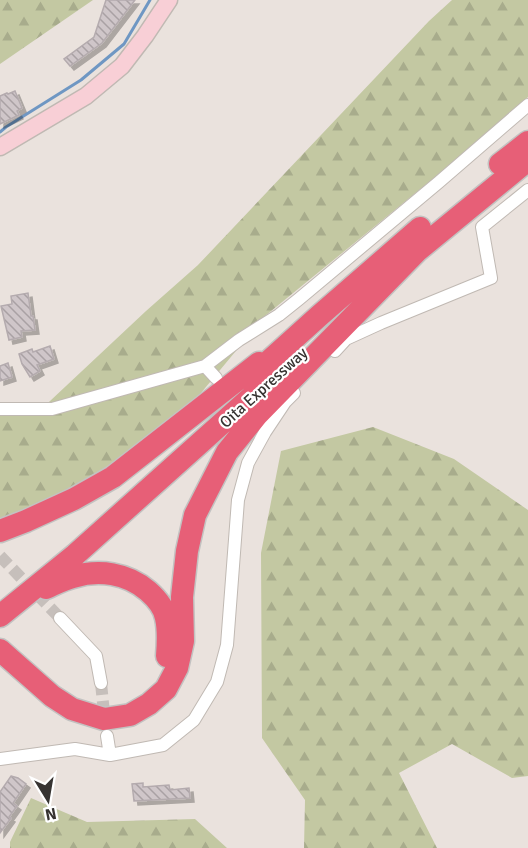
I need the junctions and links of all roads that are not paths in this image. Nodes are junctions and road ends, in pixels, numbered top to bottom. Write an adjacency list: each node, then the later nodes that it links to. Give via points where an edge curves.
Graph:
1 (169, 0): 4 (street, via 122,66 86,96)
2 (528, 105): 9 (street, via 299,299)
3 (528, 142): 8 (highway, Oita Expressway)
4 (0, 147)
5 (528, 160): 7 (highway, Oita Expressway)
6 (528, 190): 20 (street, via 482,227 490,278 346,339 262,428 238,500 227,645 217,682 194,720 163,745)
7 (422, 246): 13 (highway, Oita Expressway, via 83,548); 17 (highway, via 257,415 226,452 195,514 182,597 183,641 177,668 166,689 130,715 104,719 72,709 52,696)
8 (319, 316): 12 (highway, via 113,477 74,499); 13 (highway, Oita Expressway, via 65,544)
9 (205, 366): 10 (street); 11 (street, via 52,409)
10 (216, 378)
11 (0, 409)
12 (0, 531)
13 (11, 598): 14 (highway, Oita Expressway); 16 (highway, via 72,577 112,573 126,577 157,599 166,615 167,656 146,692 109,706 91,705 47,681)
14 (0, 616)
15 (60, 618): 18 (street, via 96,656)
16 (0, 642)
17 (0, 650)
18 (101, 682)
19 (107, 736): 20 (street)
20 (110, 755): 21 (street, via 75,749)
21 (0, 759)

